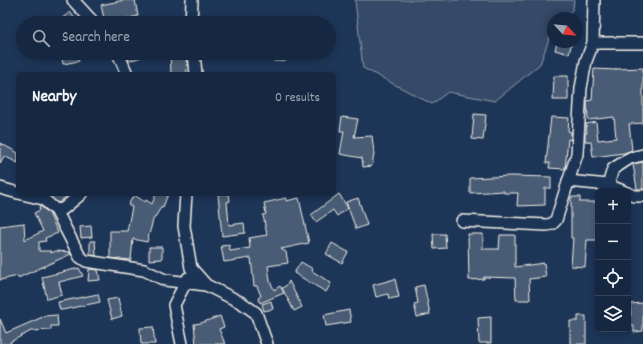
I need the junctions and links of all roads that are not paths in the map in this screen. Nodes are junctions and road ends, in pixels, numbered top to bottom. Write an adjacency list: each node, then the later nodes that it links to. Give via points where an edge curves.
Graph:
1 (73, 0): 4 (street)
2 (192, 0): 5 (street)
3 (594, 0): 6 (street)
4 (88, 16)
5 (191, 16)
6 (593, 43): 7 (street); 13 (street, via 586,61 581,88 577,154)
7 (643, 43)
8 (121, 60): 10 (street)
9 (195, 60): 11 (street)
10 (126, 72)
11 (196, 72)
12 (643, 155): 14 (street, via 630,158 613,169)
13 (568, 181): 14 (street); 24 (street, via 556,220 552,224)
14 (608, 185): 16 (street)
15 (0, 188): 17 (street)
16 (616, 188)
17 (16, 192)
18 (631, 194): 22 (street)
19 (30, 196): 23 (street, via 43,199)
20 (79, 196): 23 (street, via 63,209)
21 (186, 196): 25 (street, via 184,226)
22 (643, 196)
23 (56, 210): 26 (street, via 80,257 86,261 144,270 165,280)
24 (462, 221)
25 (191, 268): 26 (street); 27 (street)
26 (186, 283): 27 (street); 28 (street, via 174,306)
27 (206, 285): 29 (street, via 256,313)
28 (182, 344)
29 (267, 344)

